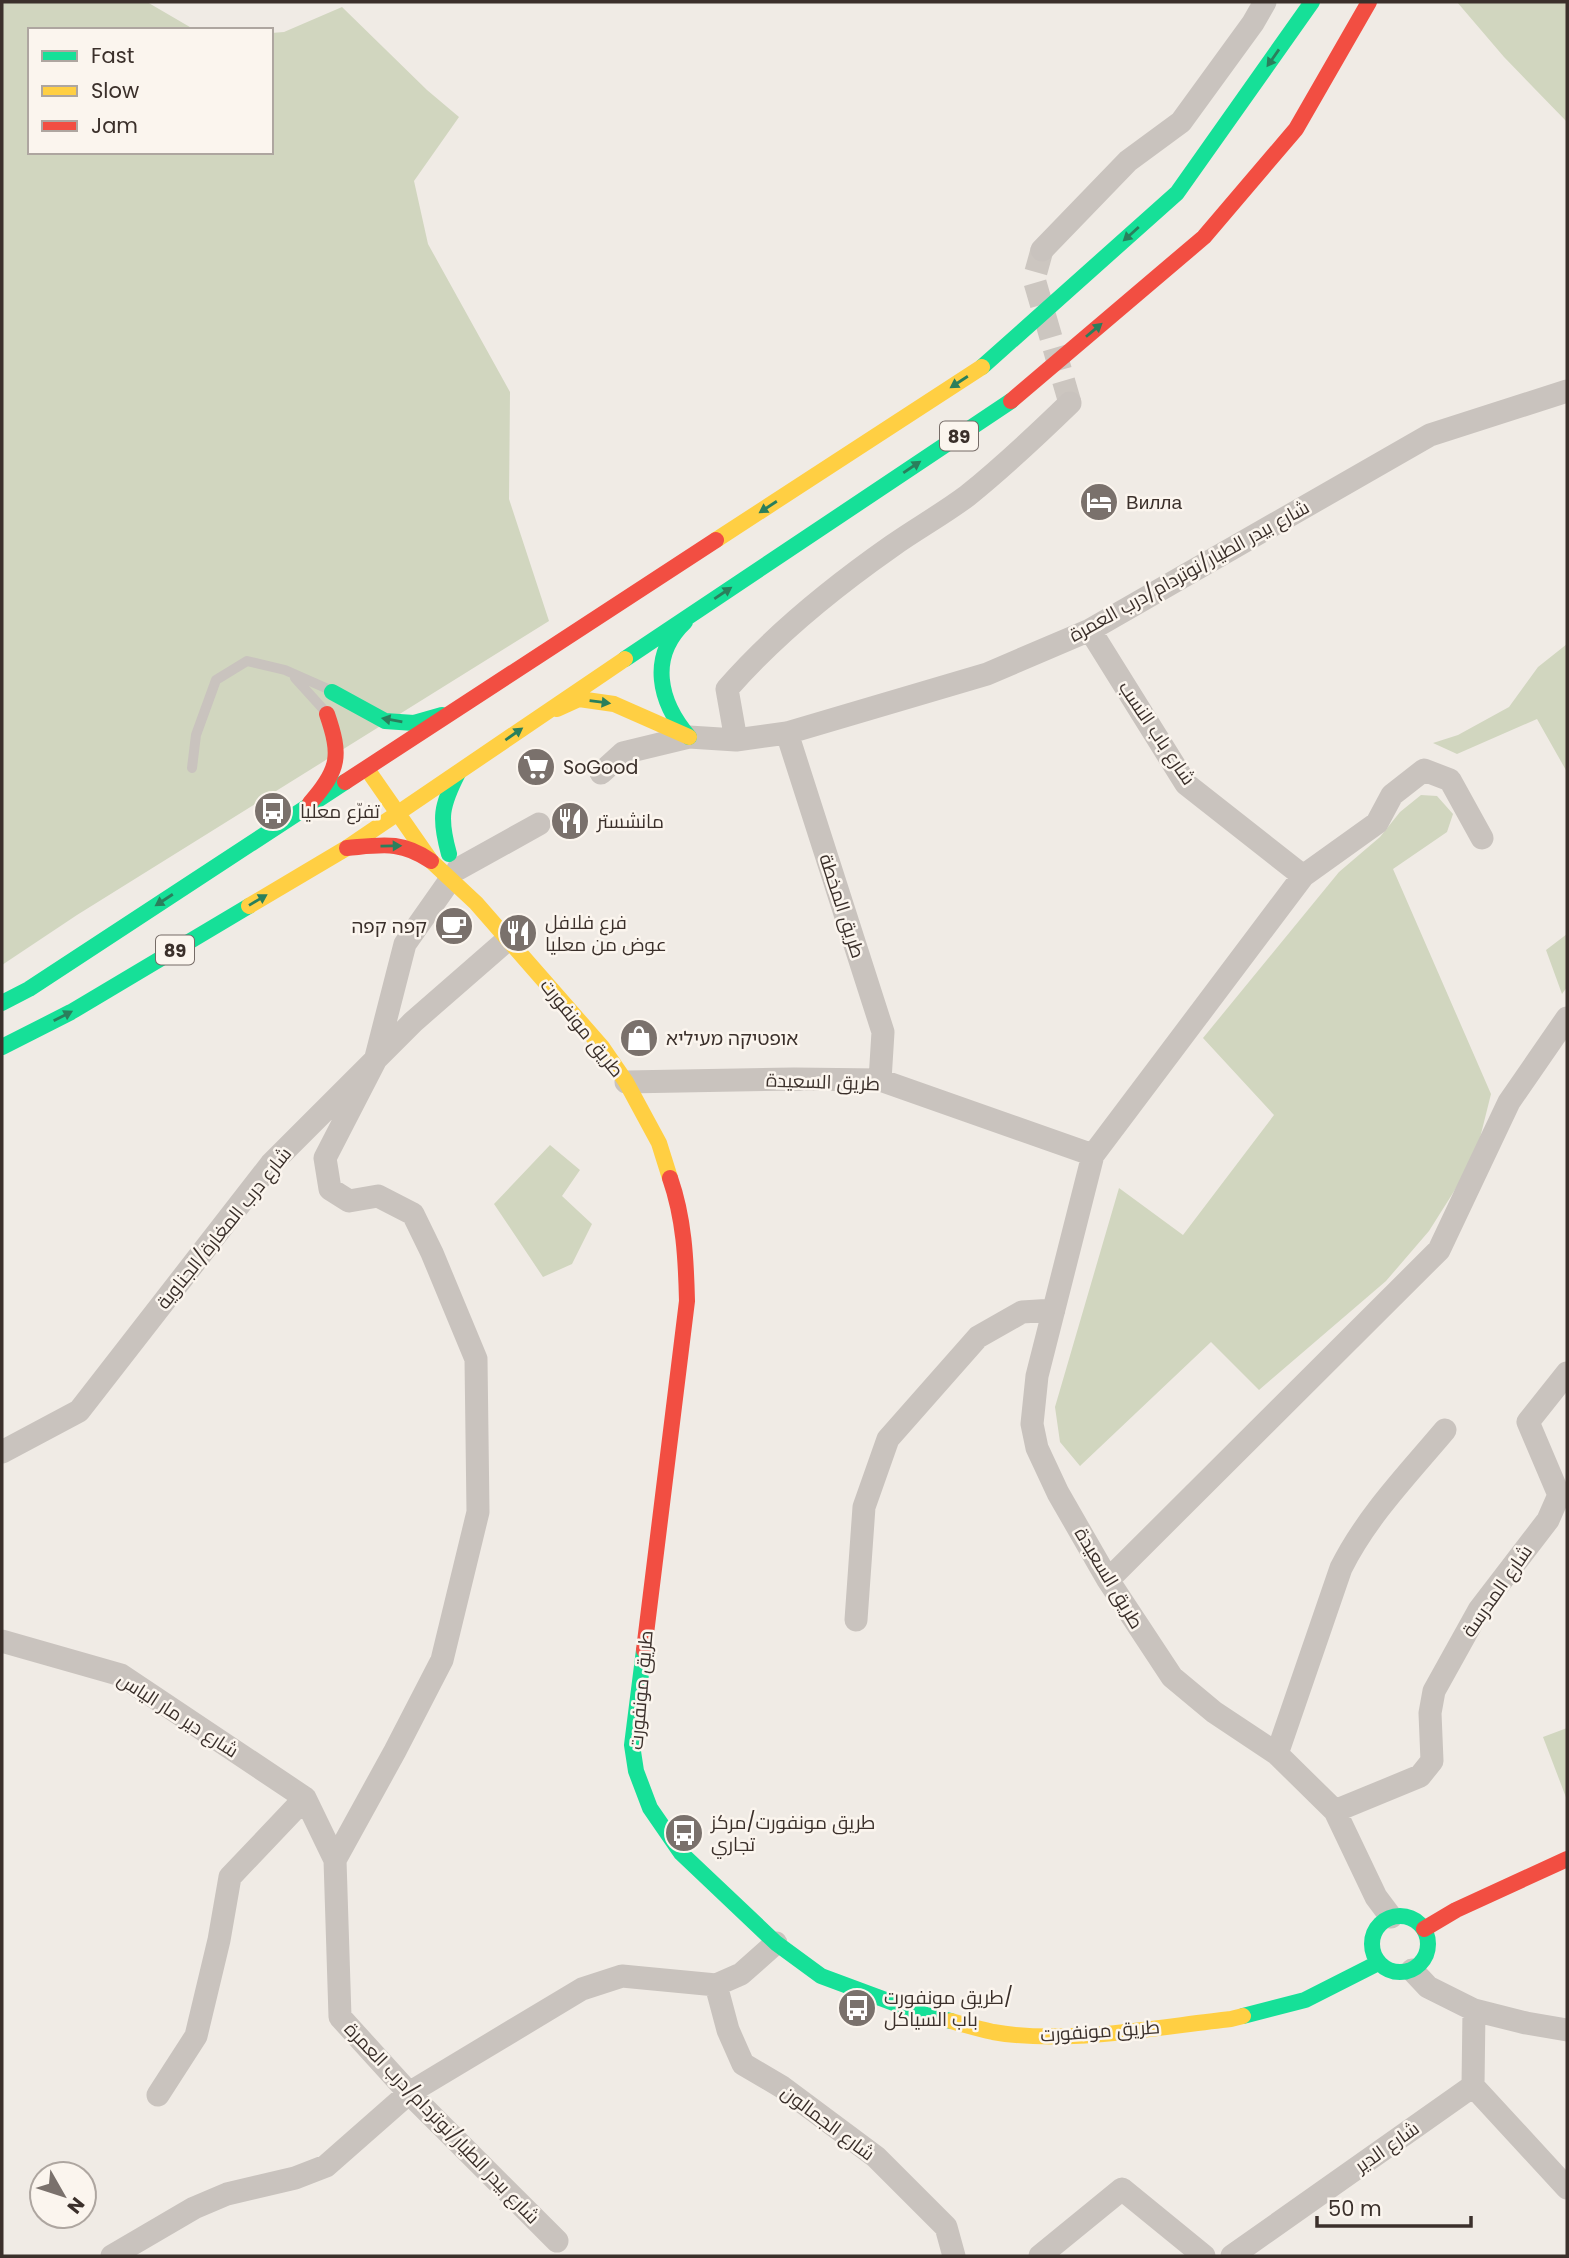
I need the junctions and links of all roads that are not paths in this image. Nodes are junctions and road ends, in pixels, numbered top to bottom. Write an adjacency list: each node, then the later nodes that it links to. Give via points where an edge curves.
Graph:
1 (1265, 2): 4 (street, via 1181,122 1128,161)
2 (1312, 2): 11 (main road, 89, one-way to 11, via 1177,193 986,364)
3 (1369, 2): 7 (main road, 89, one-way to 3, via 1007,404 1204,237 1296,129)
4 (1042, 250)
5 (1567, 391): 8 (street, شارع بيدر الطيار/نوتردام/درب العمرة, via 1430,435)
6 (1070, 403): 17 (street, via 966,497 812,605 753,660 727,689)
7 (694, 613): 14 (main road, 89); 16 (main road, via 670,637 660,670 675,723)
8 (1090, 630): 15 (street, شارع بيدر الطيار/نوتردام/درب العمرة, via 987,674); 31 (street, شارع باب النسب, via 1186,784)
9 (290, 673): 10 (lane); 12 (lane); 20 (lane, via 247,661 216,680 196,735)
10 (332, 692): 11 (main road, one-way to 10, via 414,723 385,721); 13 (lane)
11 (458, 710): 19 (main road, 89, via 387,757)
12 (327, 714): 18 (lane); 24 (main road, via 337,746 332,774)
13 (358, 718)
14 (536, 719): 16 (main road, one-way to 16, via 579,699 614,704); 21 (main road, 89, one-way to 14)
15 (787, 733): 17 (street, شارع بيدر الطيار/نوتردام/درب العمرة); 37 (street, طريق المخطة, via 883,1032)
16 (689, 737): 17 (street, شارع بيدر الطيار/نوتردام/درب العمرة); 22 (street, شارع بيدر الطيار/نوتردام/درب العمرة, via 623,753)
17 (736, 740)
18 (348, 741)
19 (364, 764): 24 (main road, 89); 25 (main road, طريق مونفورت)
20 (192, 768)
21 (458, 773): 23 (main road, 89); 30 (main road, via 443,799 440,815)
22 (601, 774)
23 (420, 805): 25 (main road, 89); 30 (main road, طريق مونفورت)
24 (303, 809): 33 (main road, 89, one-way to 33)
25 (399, 812): 28 (main road, 89); 29 (main road, طريق مونفورت)
26 (539, 824): 30 (street)
27 (1482, 838): 31 (street, طريق السعيدة, via 1450,780 1424,770 1392,795 1377,823)
28 (345, 849): 29 (main road, one-way to 29, via 400,845 416,849); 35 (main road, 89, one-way to 28, via 71,1012)
29 (431, 861): 30 (main road, طريق مونفورت)
30 (452, 868): 32 (main road, طريق مونفورت); 36 (street, via 405,944)
31 (1303, 876): 39 (street, طريق السعيدة)
32 (507, 940): 36 (street, شارع درب المغارة/الجناوية); 38 (main road, طريق مونفورت, via 602,1047)
33 (2, 1003)
34 (1567, 1018): 44 (street, via 1509,1102 1439,1250)
35 (2, 1047)
36 (375, 1060): 43 (street, شارع درب المغارة/الجناوية, via 271,1164 79,1411); 51 (street, via 325,1158 330,1189 349,1201 378,1196 413,1214 432,1253 476,1359 478,1512 442,1660)
37 (880, 1080): 38 (street, طريق السعيدة); 39 (street, طريق السعيدة)
38 (626, 1082): 54 (main road, طريق مونفورت, via 659,1143 677,1198 685,1243 687,1301 632,1745 636,1771 650,1808 681,1853)
39 (1093, 1154): 40 (street, طريق السعيدة)
40 (1054, 1310): 44 (street, طريق السعيدة, via 1037,1376 1032,1424 1037,1448 1058,1493); 45 (street, via 1022,1312 978,1337 888,1438 864,1507)
41 (1567, 1373): 49 (street, شارع المدرسة, via 1528,1422 1559,1495 1548,1520 1479,1610 1434,1691 1432,1761 1420,1776)
42 (1446, 1430): 47 (street, via 1354,1543 1341,1568)
43 (2, 1452)
44 (1108, 1580): 47 (street, طريق السعيدة, via 1172,1677)
45 (856, 1620)
46 (2, 1641): 48 (street, شارع دير مار الياس, via 121,1675)
47 (1277, 1754): 49 (street, طريق السعيدة)
48 (305, 1798): 51 (street); 62 (street, via 230,1877 196,2036)
49 (1335, 1811): 52 (street, طريق السعيدة, via 1376,1897)
50 (1567, 1859): 53 (main road)
51 (335, 1860): 61 (street, شارع بيدر الطيار/نوتردام/درب العمرة, via 340,2017)
52 (1391, 1917): 53 (main road, via 1410,1917); 55 (main road, via 1372,1936)
53 (1424, 1929): 56 (main road, via 1425,1956)
54 (776, 1943): 55 (main road, طريق مونفورت, via 821,1976 926,2015 994,2032 1037,2036 1231,2019 1306,2000); 57 (street, via 741,1974)
55 (1378, 1963): 56 (main road, via 1394,1972)
56 (1412, 1970): 58 (street, via 1428,1987)
57 (716, 1985): 61 (street, via 622,1976 582,1989); 66 (street, شارع الجمالون, via 743,2064 876,2157 946,2227)
58 (1474, 2010): 59 (street); 60 (street)
59 (1567, 2030)
60 (1474, 2086): 63 (street); 69 (street, شارع الدير)
61 (409, 2093): 64 (street, شارع بيدر الطيار/نوتردام/درب العمرة); 65 (street, via 326,2166 227,2194)
62 (158, 2095)
63 (1567, 2189)
64 (557, 2241)
65 (112, 2256)
66 (954, 2256)
67 (1040, 2256): 68 (street, via 1122,2189)
68 (1203, 2256)
69 (1232, 2256)

